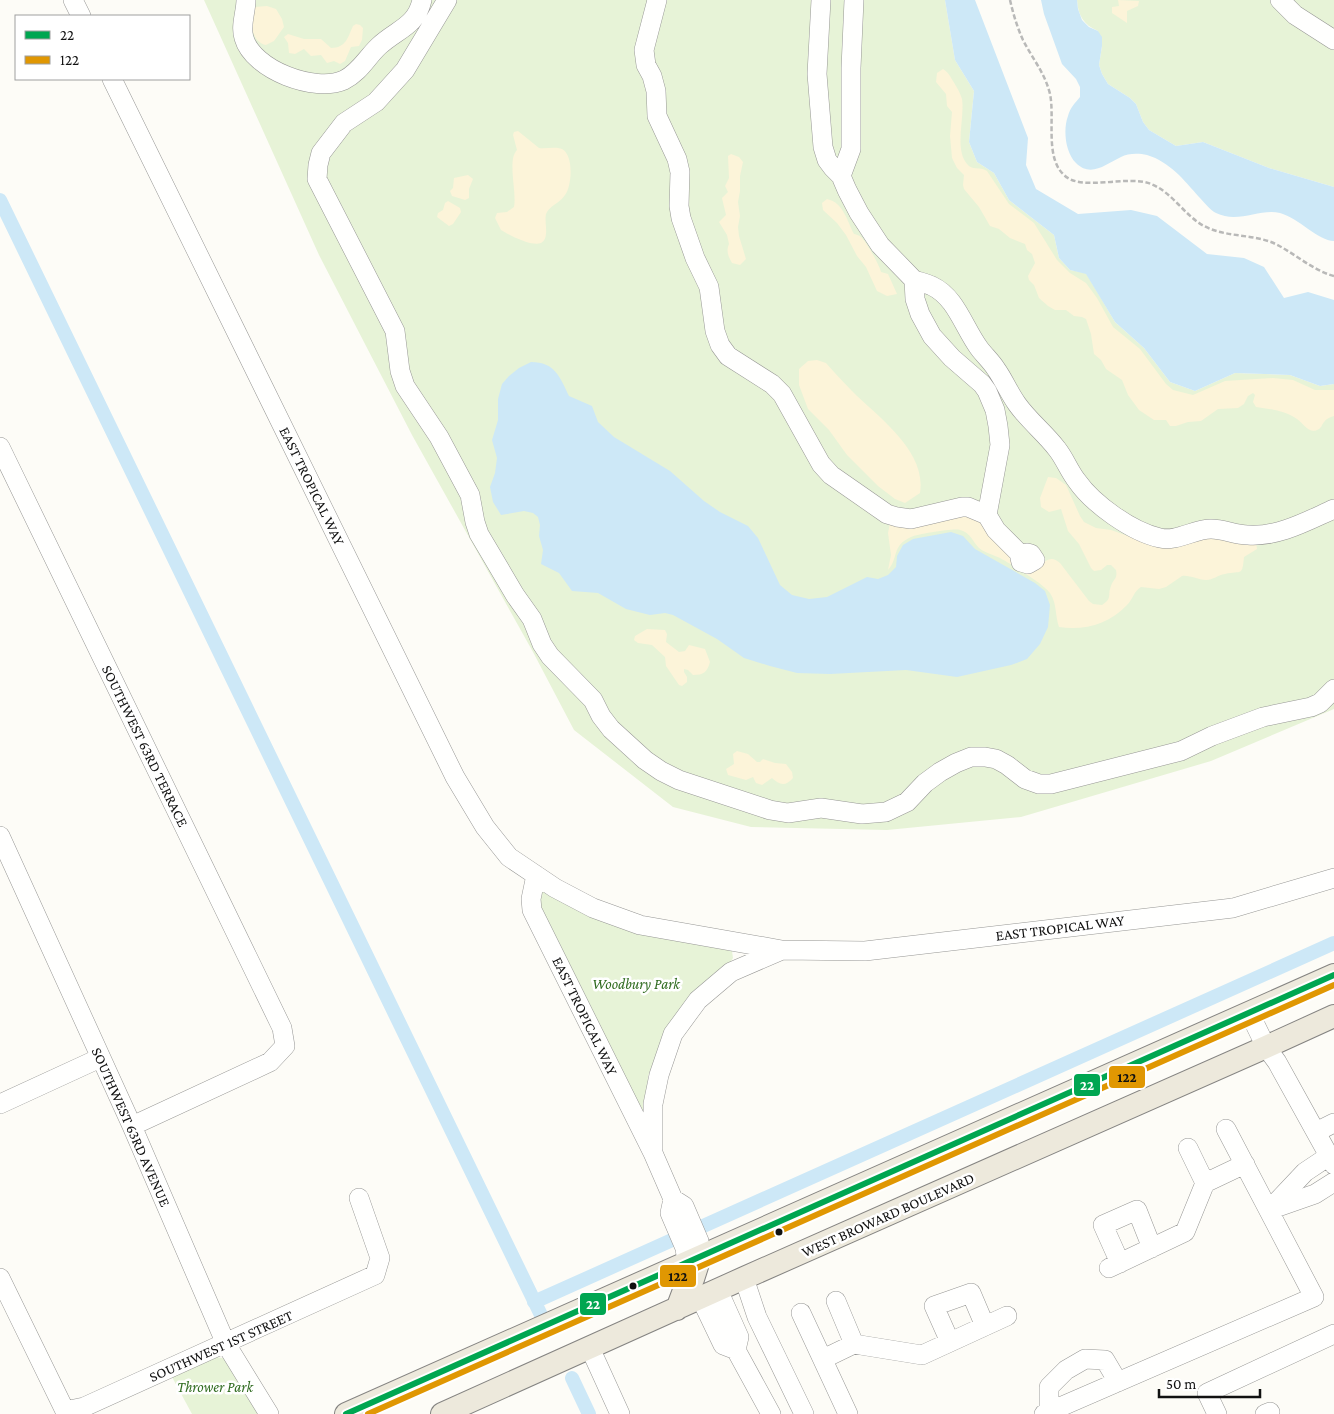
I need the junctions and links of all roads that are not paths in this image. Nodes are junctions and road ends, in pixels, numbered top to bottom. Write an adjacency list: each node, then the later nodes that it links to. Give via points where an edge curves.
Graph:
1 (73, 0): 9 (street)
2 (246, 0): 3 (street, via 242,32 244,41 254,54 266,66 285,75 322,84 334,83 355,73 380,46 409,25 417,16)
3 (422, 0)
4 (446, 0): 19 (street, via 405,70 376,102 344,123 322,153 318,178 395,330 405,386 439,437 470,495 479,534 532,619 550,656 593,700 611,729 646,760 679,780 770,810 788,813 821,808 874,814 897,808 940,772 971,757 996,759 1026,779 1052,784 1180,751 1263,717 1311,707)
5 (657, 0): 17 (street, via 644,50 646,65 656,91 657,116 678,166 681,218 709,287 720,345 728,356 782,394 821,464 887,514 911,519 962,507)
6 (821, 0): 12 (street, via 817,74 823,147 827,160)
7 (854, 0): 12 (street, via 851,149)
8 (1280, 0): 10 (street)
9 (80, 15)
10 (1334, 40)
11 (112, 80): 21 (street, EAST TROPICAL WAY, via 455,777 485,826 509,857)
12 (841, 176): 13 (street, via 867,228)
13 (914, 280): 16 (street, via 942,292 954,306 1016,403 1058,449 1087,494 1103,508 1141,531 1161,539 1178,538 1206,529 1265,535 1286,530); 17 (street, via 915,299 925,326 941,347 982,384 995,410 1000,444)
14 (0, 447): 15 (street, SOUTHWEST 63RD TERRACE)
15 (8, 482): 31 (street, SOUTHWEST 63RD TERRACE, via 282,1028 285,1046 270,1062)
16 (1334, 509)
17 (987, 515): 18 (street, via 996,530)
18 (1021, 555)
19 (1334, 689)
20 (0, 836): 28 (street, SOUTHWEST 63RD AVENUE)
21 (536, 875): 23 (street, EAST TROPICAL WAY, via 593,908 640,925); 35 (street, EAST TROPICAL WAY, via 532,910)
22 (1334, 878): 23 (street, EAST TROPICAL WAY, via 1233,908 865,951)
23 (782, 950): 35 (street, EAST TROPICAL WAY, via 731,972 698,1000 673,1034 654,1104)
24 (1334, 974): 25 (main road)
25 (1249, 1012): 27 (street); 43 (main road)
26 (1334, 1016): 27 (main road, WEST BROWARD BOULEVARD)
27 (1266, 1047): 33 (street); 45 (main road, WEST BROWARD BOULEVARD)
28 (100, 1058): 29 (street); 31 (street, SOUTHWEST 63RD AVENUE)
29 (0, 1104)
30 (1334, 1123): 33 (street)
31 (132, 1126): 54 (street, SOUTHWEST 63RD AVENUE)
32 (1226, 1129): 37 (street)
33 (1316, 1132): 36 (street)
34 (1188, 1148): 39 (street)
35 (653, 1153): 43 (street, EAST TROPICAL WAY)
36 (1331, 1160): 41 (street, via 1305,1172)
37 (1245, 1164): 39 (street); 41 (street)
38 (1334, 1182): 41 (street, via 1315,1194)
39 (1205, 1183): 42 (street, via 1185,1232)
40 (359, 1198): 54 (street, SOUTHWEST 1ST STREET, via 380,1258 375,1275)
41 (1269, 1210): 59 (street, via 1314,1297)
42 (1152, 1248): 42 (street, via 1137,1210 1103,1225 1114,1265)
43 (693, 1252): 48 (main road, via 693,1279); 58 (main road)
44 (0, 1278): 54 (street, SOUTHWEST 1ST STREET, via 65,1410 84,1407)
45 (744, 1278): 46 (main road, WEST BROWARD BOULEVARD); 67 (street, via 757,1317)
46 (709, 1294): 48 (main road, WEST BROWARD BOULEVARD); 66 (street, via 723,1345 736,1350)
47 (836, 1301): 55 (street)
48 (677, 1309): 56 (main road, WEST BROWARD BOULEVARD)
49 (801, 1313): 57 (street)
50 (1007, 1316): 51 (street)
51 (985, 1326): 53 (street); 53 (street, via 971,1293 934,1306)
52 (1334, 1334): 69 (street, via 1207,1393)
53 (950, 1342): 55 (street, via 922,1355)
54 (226, 1344): 61 (street, SOUTHWEST 63RD AVENUE)
55 (854, 1344): 57 (street)
56 (590, 1348): 64 (main road, WEST BROWARD BOULEVARD); 65 (street)
57 (822, 1360): 68 (street)
58 (457, 1365): 62 (main road); 63 (main road, via 447,1382)
59 (1118, 1382): 60 (street); 60 (street, via 1105,1360 1085,1359 1066,1370 1049,1387)
60 (1047, 1413)
61 (269, 1414)
62 (346, 1414)
63 (379, 1414)
64 (442, 1414)
65 (620, 1414)
66 (771, 1414)
67 (804, 1414)
68 (848, 1414)
69 (1217, 1414)

